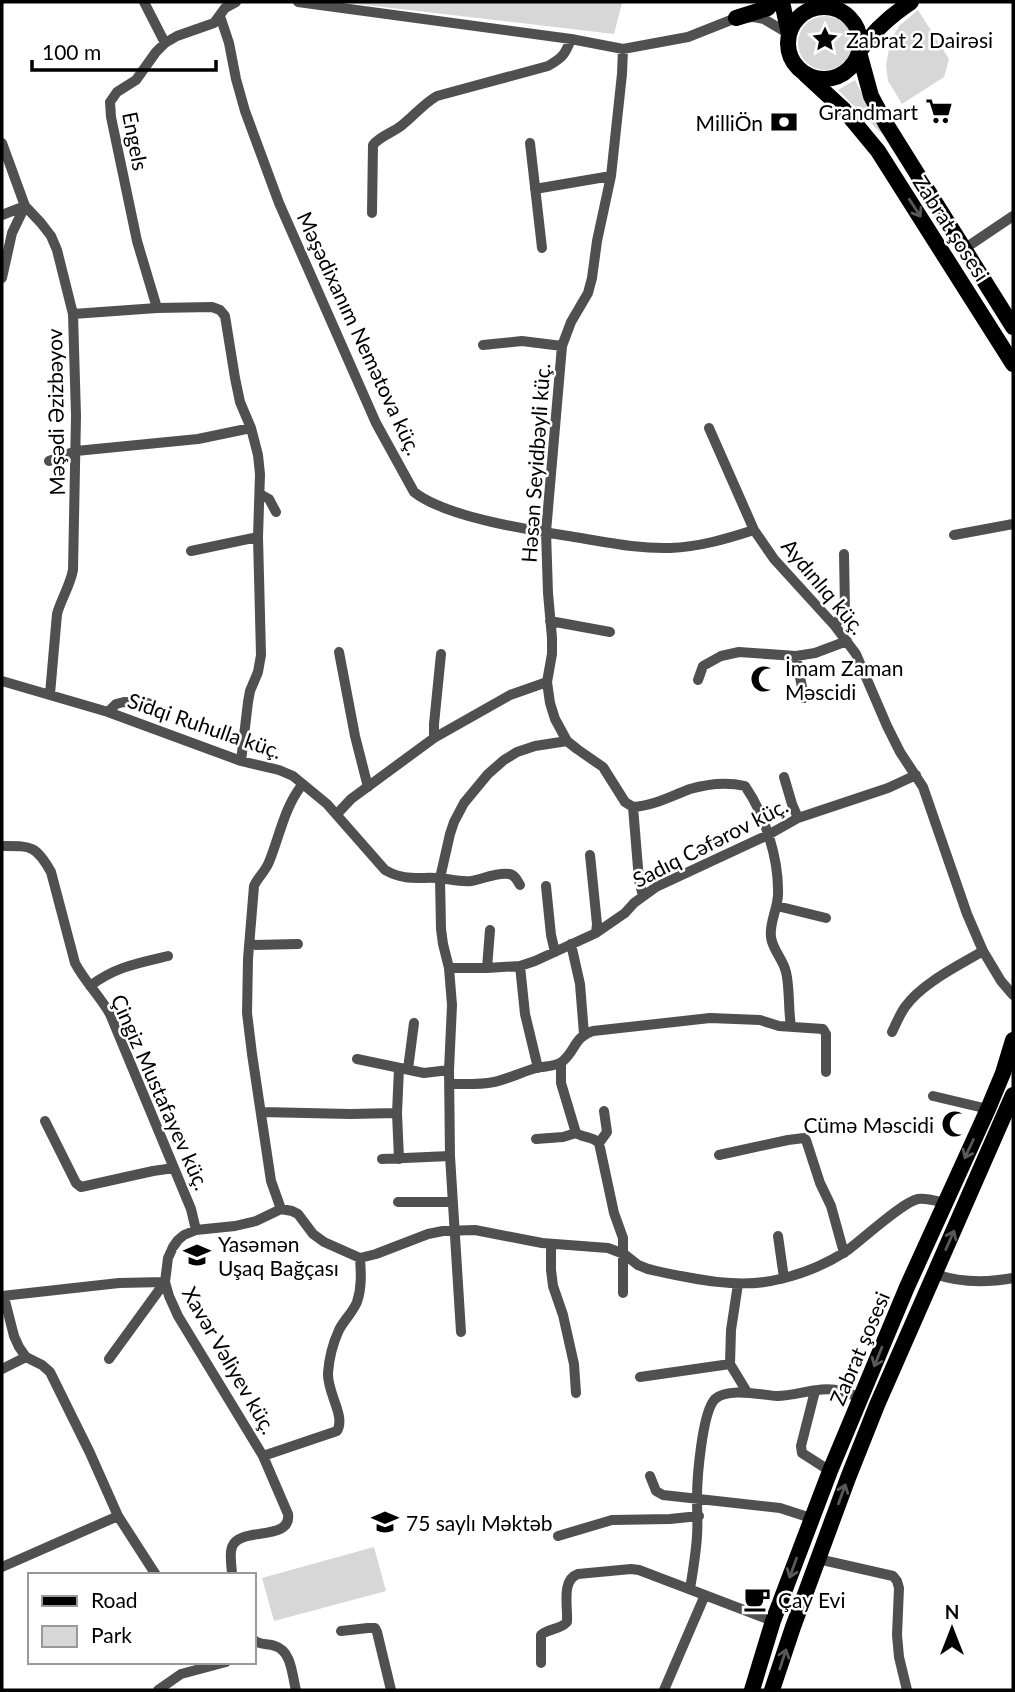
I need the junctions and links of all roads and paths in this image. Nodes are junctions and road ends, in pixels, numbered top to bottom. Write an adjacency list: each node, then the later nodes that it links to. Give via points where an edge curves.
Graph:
1 (144, 2): 13 (street)
2 (236, 2): 9 (street, Engels)
3 (298, 2): 12 (street)
4 (773, 2): 10 (main road, via 768,8)
5 (782, 2): 11 (main road)
6 (855, 2): 8 (main road)
7 (911, 2): 15 (main road, via 871,34)
8 (829, 5): 11 (main road, via 801,16); 15 (main road, via 852,20 858,30)
9 (220, 16): 13 (street, Engels, via 205,28); 42 (street, Məşədixanım Nemətova küç., via 246,111 279,203 376,423 414,492 424,500 481,519)
10 (736, 18): 11 (street, via 764,19); 14 (street, via 688,37)
11 (789, 34): 16 (main road, via 790,57)
12 (571, 39): 14 (street); 22 (street, via 567,51 548,66 437,96 377,141 373,145)
13 (165, 43): 28 (street, Engels, via 136,80 117,92 109,107 137,241)
14 (623, 49): 19 (street, Həsən Seyidbəyli küç.)
15 (859, 52): 16 (main road, via 847,71 837,76 826,79); 26 (main road, Zabrat şosesi, via 871,96)
16 (805, 74): 33 (main road, Zabrat şosesi, one-way to 33, via 878,150)
17 (2, 143): 21 (street, Məşədi Əzizbəyov)
18 (530, 143): 20 (street)
19 (611, 176): 20 (street); 32 (street, Həsən Seyidbəyli küç., via 587,293)
20 (536, 189): 25 (street)
21 (25, 206): 23 (street); 27 (street, via 12,233); 29 (street, Məşədi Əzizbəyov, via 51,236)
22 (372, 213)
23 (2, 215)
24 (1013, 216): 26 (street)
25 (542, 248)
26 (964, 249): 30 (main road, Zabrat şosesi)
27 (2, 278)
28 (157, 308): 29 (street); 34 (street, via 212,307 225,316 240,402)
29 (73, 314): 36 (street, Məşədi Əzizbəyov)
30 (1013, 327)
31 (483, 345): 32 (street, via 522,341)
32 (562, 346): 42 (street, Həsən Seyidbəyli küç.)
33 (1013, 364)
34 (251, 428): 36 (street, via 198,439); 38 (street)
35 (709, 428): 41 (street, Aydınlıq küç.)
36 (76, 451): 37 (street); 57 (street, Məşədi Əzizbəyov, via 73,570 57,614)
37 (49, 461)
38 (260, 494): 39 (street); 44 (street)
39 (276, 512)
40 (1013, 524): 43 (street)
41 (754, 530): 42 (street, Məşədixanım Nemətova küç., via 672,548 627,547); 48 (street, Aydınlıq küç.)
42 (546, 532): 47 (street, Həsən Seyidbəyli küç.)
43 (954, 535)
44 (258, 537): 45 (street); 63 (street, via 261,655 250,691)
45 (191, 551)
46 (844, 554): 48 (street, via 845,609)
47 (550, 621): 49 (street); 56 (street, Həsən Seyidbəyli küç., via 552,654)
48 (835, 626): 50 (street, Aydınlıq küç.)
49 (610, 632)
50 (847, 641): 53 (street); 64 (street, Aydınlıq küç., via 900,752)
51 (339, 652): 67 (street)
52 (440, 654): 61 (street)
53 (796, 656): 54 (street, via 739,652 721,656 703,666); 58 (street)
54 (698, 680)
55 (2, 681): 57 (street, Sidqi Ruhulla küç.)
56 (547, 682): 61 (street, via 510,695); 62 (street, Həsən Seyidbəyli küç., via 555,719)
57 (50, 694): 60 (street, Sidqi Ruhulla küç.)
58 (804, 698)
59 (148, 703): 60 (street, via 124,702)
60 (108, 712): 63 (street, Sidqi Ruhulla küç.)
61 (434, 738): 67 (street)
62 (567, 741): 68 (street, Həsən Seyidbəyli küç., via 603,767); 74 (street, via 517,752 488,774 454,822)
63 (241, 761): 66 (street, Sidqi Ruhulla küç., via 279,770)
64 (916, 775): 70 (street, Sadıq Cəfərov küç.); 85 (street, Aydınlıq küç.)
65 (784, 777): 70 (street)
66 (302, 785): 69 (street, Sidqi Ruhulla küç.); 84 (street, via 292,797 269,863 254,886)
67 (368, 786): 69 (street)
68 (633, 807): 71 (street, via 695,788 732,783 745,786 754,798); 77 (street)
69 (337, 814): 74 (street, Sidqi Ruhulla küç., via 396,877)
70 (798, 818): 71 (street, Sadıq Cəfərov küç.)
71 (768, 835): 77 (street, Sadıq Cəfərov küç.); 78 (street, via 777,877)
72 (2, 846): 91 (street, Çingiz Mustafayev küç., via 26,846 44,859 75,963)
73 (590, 855): 81 (street)
74 (440, 878): 75 (street, Sidqi Ruhulla küç., via 472,881 508,873); 89 (street, via 441,929)
75 (520, 885)
76 (546, 887): 86 (street)
77 (643, 896): 81 (street, Sadıq Cəfərov küç.)
78 (777, 906): 79 (street); 94 (street, via 771,937 785,970)
79 (826, 918)
80 (490, 930): 90 (street)
81 (596, 933): 83 (street, Sadıq Cəfərov küç.)
82 (298, 944): 84 (street)
83 (571, 944): 86 (street, Sadıq Cəfərov küç.); 96 (street)
84 (249, 945): 109 (street, via 247,1013)
85 (983, 951): 92 (street, Aydınlıq küç.); 95 (street, via 916,994)
86 (555, 952): 88 (street, Sadıq Cəfərov küç.)
87 (168, 956): 91 (street, via 119,968)
88 (520, 966): 90 (street, Sadıq Cəfərov küç.); 101 (street)
89 (449, 968): 90 (street, Sadıq Cəfərov küç.); 102 (street)
90 (487, 968)
91 (90, 986): 120 (street, Çingiz Mustafayev küç., via 110,1014)
92 (1013, 995)
93 (414, 1023): 100 (street)
94 (791, 1026): 96 (street, via 710,1018); 103 (street, via 823,1029)
95 (892, 1032)
96 (584, 1034): 99 (street)
97 (1013, 1040): 107 (main road, Zabrat şosesi)
98 (357, 1059): 100 (street)
99 (561, 1063): 101 (street); 113 (street, via 561,1083)
100 (403, 1068): 102 (street, via 424,1073); 110 (street)
101 (538, 1068): 104 (street, via 496,1082)
102 (449, 1070): 104 (street)
103 (826, 1072)
104 (449, 1084): 117 (street)
105 (933, 1096): 107 (street)
106 (1013, 1096): 111 (main road, Zabrat şosesi)
107 (988, 1109): 123 (main road, Zabrat şosesi, one-way to 123)
108 (604, 1111): 115 (street, via 607,1132)
109 (261, 1112): 110 (street); 124 (street, via 271,1181)
110 (397, 1113): 119 (street)
111 (1010, 1116): 125 (main road, Zabrat şosesi)
112 (45, 1121): 120 (street, via 81,1187)
113 (576, 1132): 114 (street); 115 (street)
114 (536, 1139)
115 (599, 1143): 131 (street)
116 (719, 1155): 130 (street, via 804,1138)
117 (450, 1156): 119 (street); 122 (street)
118 (382, 1159): 119 (street)
119 (399, 1159)
120 (174, 1168): 126 (street, Çingiz Mustafayev küç.)
121 (398, 1202): 122 (street)
122 (452, 1202): 127 (street)
123 (945, 1203): 125 (main road); 130 (street, via 929,1199 911,1202); 149 (main road, Zabrat şosesi, one-way to 149)
124 (281, 1209): 126 (street, via 256,1221); 132 (street, via 298,1214 324,1242)
125 (962, 1212): 133 (main road, Zabrat şosesi, one-way to 125)
126 (196, 1230): 136 (street, via 173,1247)
127 (455, 1230): 129 (street); 132 (street, via 428,1234); 140 (street)
128 (778, 1236): 134 (street)
129 (551, 1244): 131 (street, via 601,1247); 148 (street, via 553,1286 564,1315)
130 (844, 1252): 134 (street)
131 (624, 1254): 137 (street, via 648,1269); 138 (street)
132 (360, 1258): 150 (street, via 362,1280 356,1303 333,1347 328,1377 341,1424 337,1431)
133 (935, 1274): 135 (street, via 965,1282); 158 (main road, Zabrat şosesi, one-way to 133, via 877,1405)
134 (784, 1278): 137 (street)
135 (1013, 1278)
136 (165, 1282): 139 (street, Xavər Vəliyev küç.); 142 (street); 150 (street, Xavər Vəliyev küç., via 178,1316)
137 (738, 1284): 143 (street)
138 (624, 1293)
139 (3, 1296): 141 (street, via 14,1336)
140 (461, 1332)
141 (26, 1357): 144 (street); 154 (street, via 50,1372)
142 (109, 1359)
143 (730, 1364): 145 (street); 147 (street)
144 (2, 1369)
145 (640, 1377)
146 (815, 1391): 147 (street, via 779,1396); 149 (street, via 840,1390); 151 (street, via 802,1453)
147 (747, 1392): 153 (street, via 723,1395 708,1409)
148 (576, 1394)
149 (861, 1399): 151 (main road, Zabrat şosesi)
150 (263, 1456): 161 (street, Xavər Vəliyev küç., via 289,1521 280,1530 236,1541 231,1549)
151 (830, 1471): 156 (main road, Zabrat şosesi)
152 (650, 1476): 153 (street, via 656,1491 663,1495)
153 (697, 1498): 155 (street); 156 (street, via 780,1508)
154 (118, 1516): 159 (street); 160 (street)
155 (699, 1516): 157 (street, via 612,1520); 162 (street)
156 (811, 1518): 164 (main road, Zabrat şosesi, one-way to 164)
157 (558, 1536)
158 (818, 1559): 174 (main road, Zabrat şosesi, one-way to 158); 175 (street, via 897,1581 899,1657)
159 (2, 1567)
160 (155, 1573)
161 (232, 1573)
162 (690, 1589): 163 (street); 167 (street, via 631,1569 571,1576 567,1622 541,1635)
163 (705, 1595): 164 (street); 173 (street)
164 (773, 1621): 169 (main road, Zabrat şosesi)
165 (341, 1631): 172 (street, via 374,1628)
166 (256, 1645): 171 (street, via 282,1649)
167 (541, 1663)
168 (218, 1664): 170 (street, via 181,1674)
169 (754, 1684)
170 (164, 1688)
171 (296, 1690)
172 (391, 1690)
173 (664, 1690)
174 (772, 1690)
175 (908, 1690)

